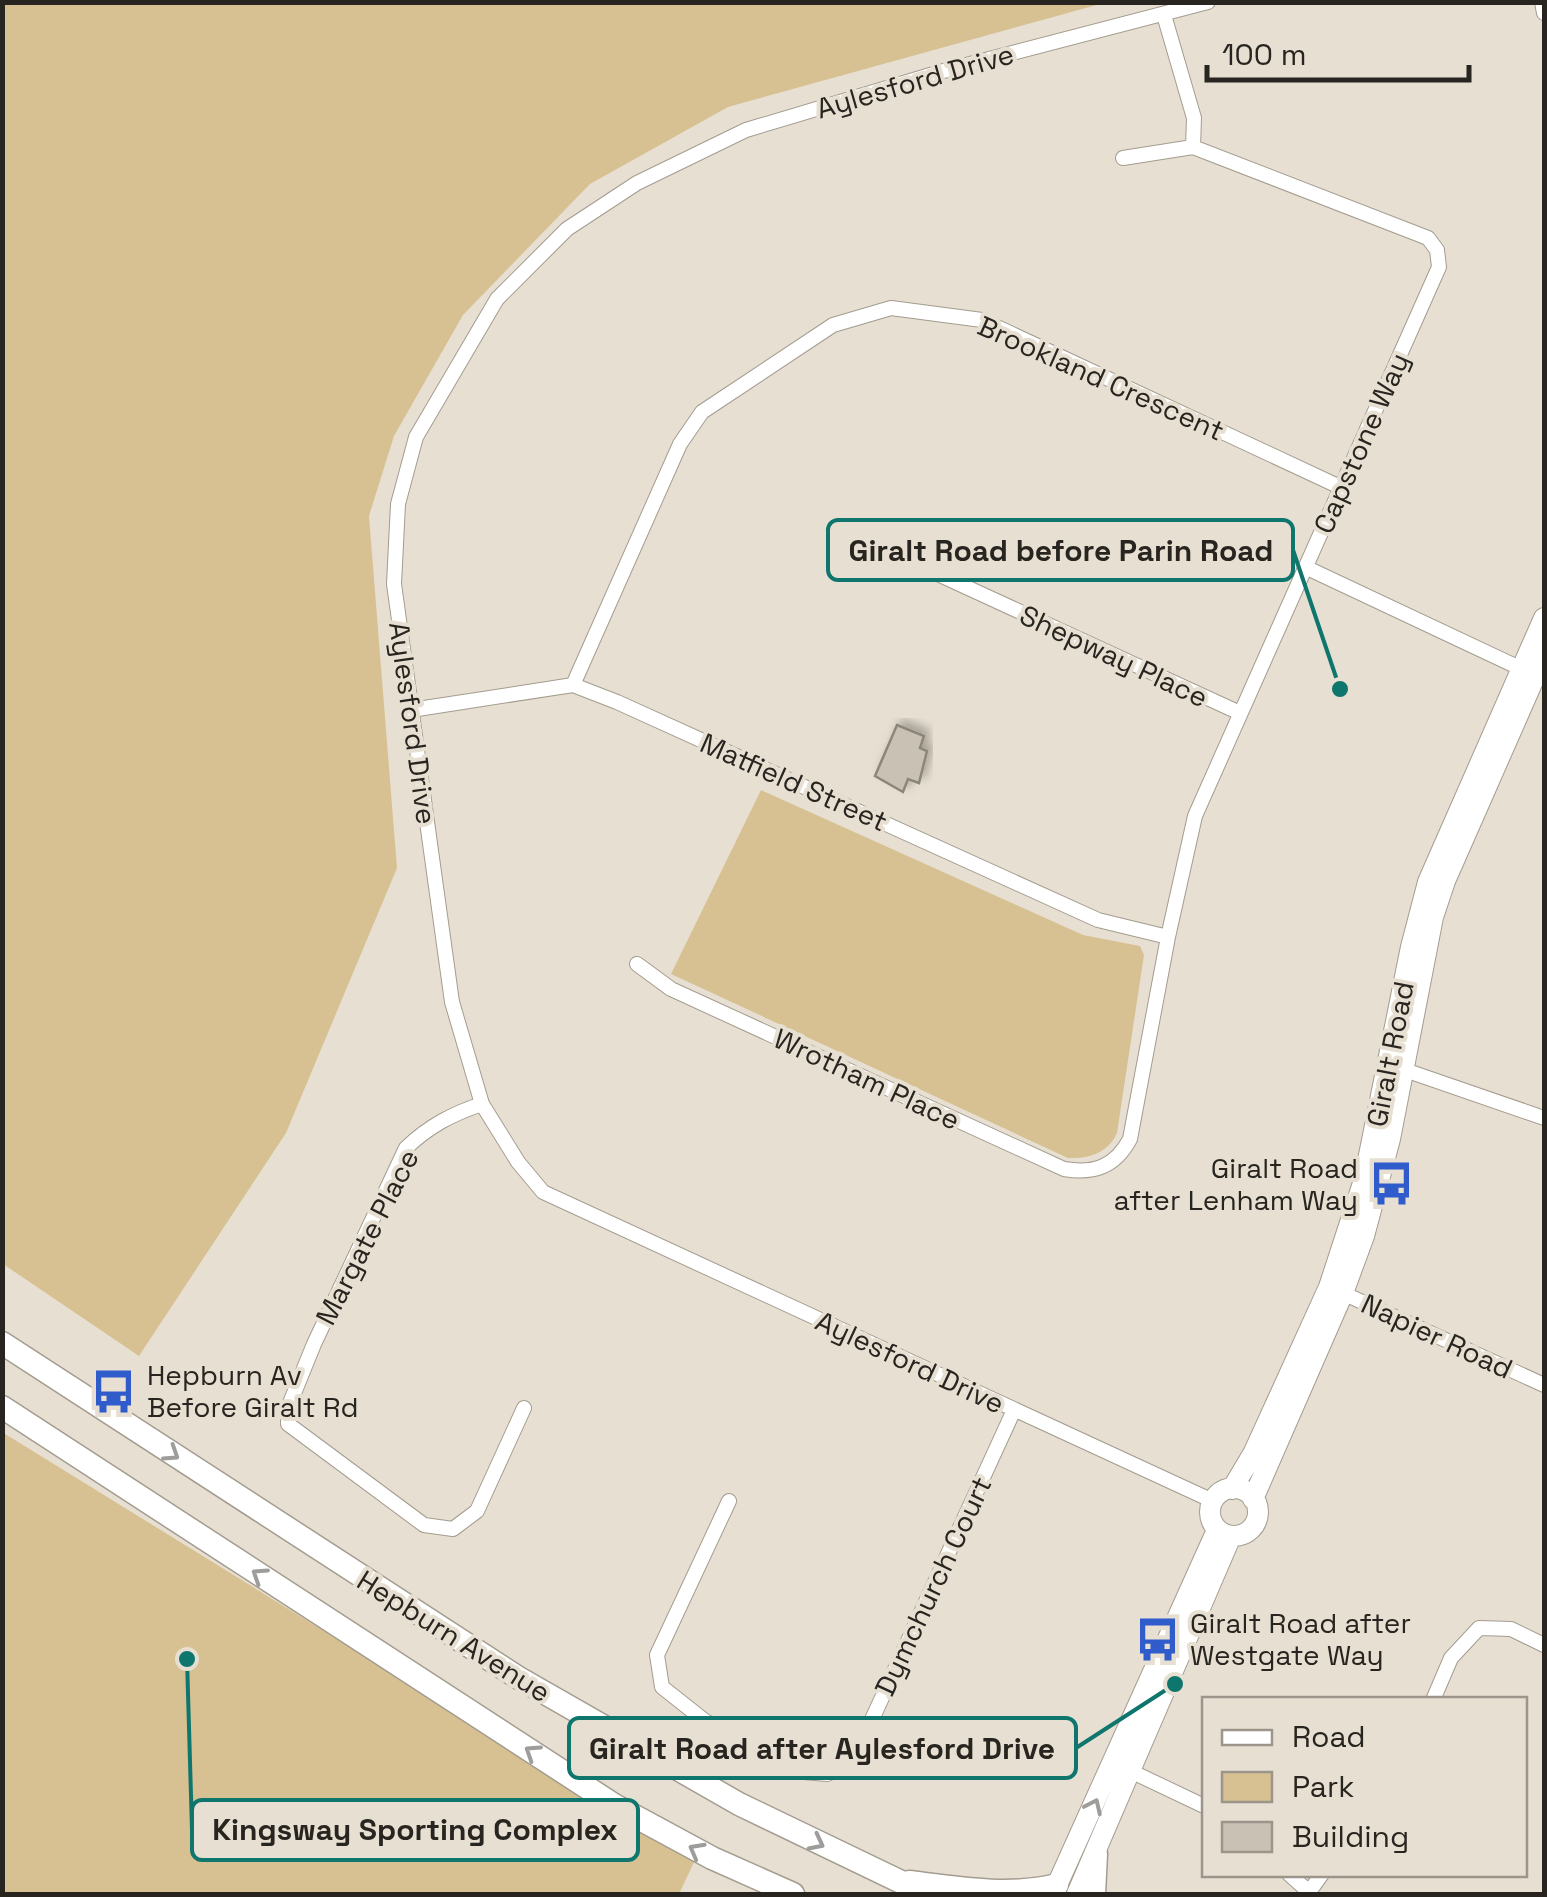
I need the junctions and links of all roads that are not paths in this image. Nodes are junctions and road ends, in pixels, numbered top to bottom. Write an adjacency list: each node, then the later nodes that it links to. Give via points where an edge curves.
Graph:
1 (1208, 2): 4 (street, Aylesford Drive)
2 (1542, 2): 3 (street)
3 (1544, 13)
4 (1164, 15): 5 (street, via 1194,118); 13 (street, Aylesford Drive, via 746,130 637,183 567,228 498,299 416,437 398,504 394,584)
5 (1193, 148): 6 (street, Capstone Way); 7 (street, Capstone Way, via 1428,238 1437,250 1440,268)
6 (1123, 158)
7 (1340, 487): 9 (street, Capstone Way); 12 (street, Brookland Crescent, via 982,320 892,308 833,325 702,412 680,444)
8 (879, 547): 14 (street, Shepway Place)
9 (1305, 567): 11 (street); 14 (street, Capstone Way)
10 (1544, 618): 11 (street, Giralt Road)
11 (1534, 666): 17 (street, Giralt Road, via 1446,880)
12 (573, 685): 13 (street); 15 (street, Matfield Street, via 1098,920)
13 (411, 710): 18 (street, Aylesford Drive, via 452,1002)
14 (1240, 714): 15 (street, Capstone Way, via 1196,816)
15 (1168, 937): 20 (street, Capstone Way, via 1130,1139)
16 (637, 964): 20 (street, Wrotham Place, via 671,990 1064,1169 1086,1173)
17 (1396, 1067): 19 (street); 21 (street, Giralt Road, via 1380,1183)
18 (482, 1104): 25 (street, Margate Place, via 447,1116 406,1148 314,1344 288,1424 424,1524 452,1529 477,1511); 26 (street, Aylesford Drive, via 543,1192)
19 (1544, 1118)
20 (1105, 1167)
21 (1336, 1290): 23 (street, Napier Road); 27 (street, Giralt Road); 28 (street, Giralt Road)
22 (2, 1344): 37 (main road, Hepburn Avenue, one-way to 37, via 517,1678 739,1804)
23 (1544, 1385)
24 (2, 1407): 39 (main road, Hepburn Avenue, one-way to 24, via 614,1805)
25 (524, 1408)
26 (1014, 1410): 29 (street, Dymchurch Court, via 852,1763 827,1774 804,1772 722,1730 662,1687 657,1655); 30 (street, Aylesford Drive)
27 (1232, 1489): 28 (street); 30 (street)
28 (1253, 1499): 31 (street, via 1257,1511 1247,1532)
29 (729, 1501)
30 (1213, 1501): 31 (street, via 1210,1516)
31 (1224, 1533): 34 (street)
32 (1544, 1646): 33 (street, via 1511,1629 1478,1628 1451,1658)
33 (1434, 1697)
34 (1122, 1767): 35 (street); 36 (street); 38 (street, one-way to 34)
35 (1202, 1805)
36 (1096, 1854): 38 (street); 41 (main road)
37 (895, 1880): 38 (main road, via 1009,1894); 40 (main road, Hepburn Avenue)
38 (1062, 1891)
39 (794, 1894)
40 (926, 1894)
41 (1094, 1894)

